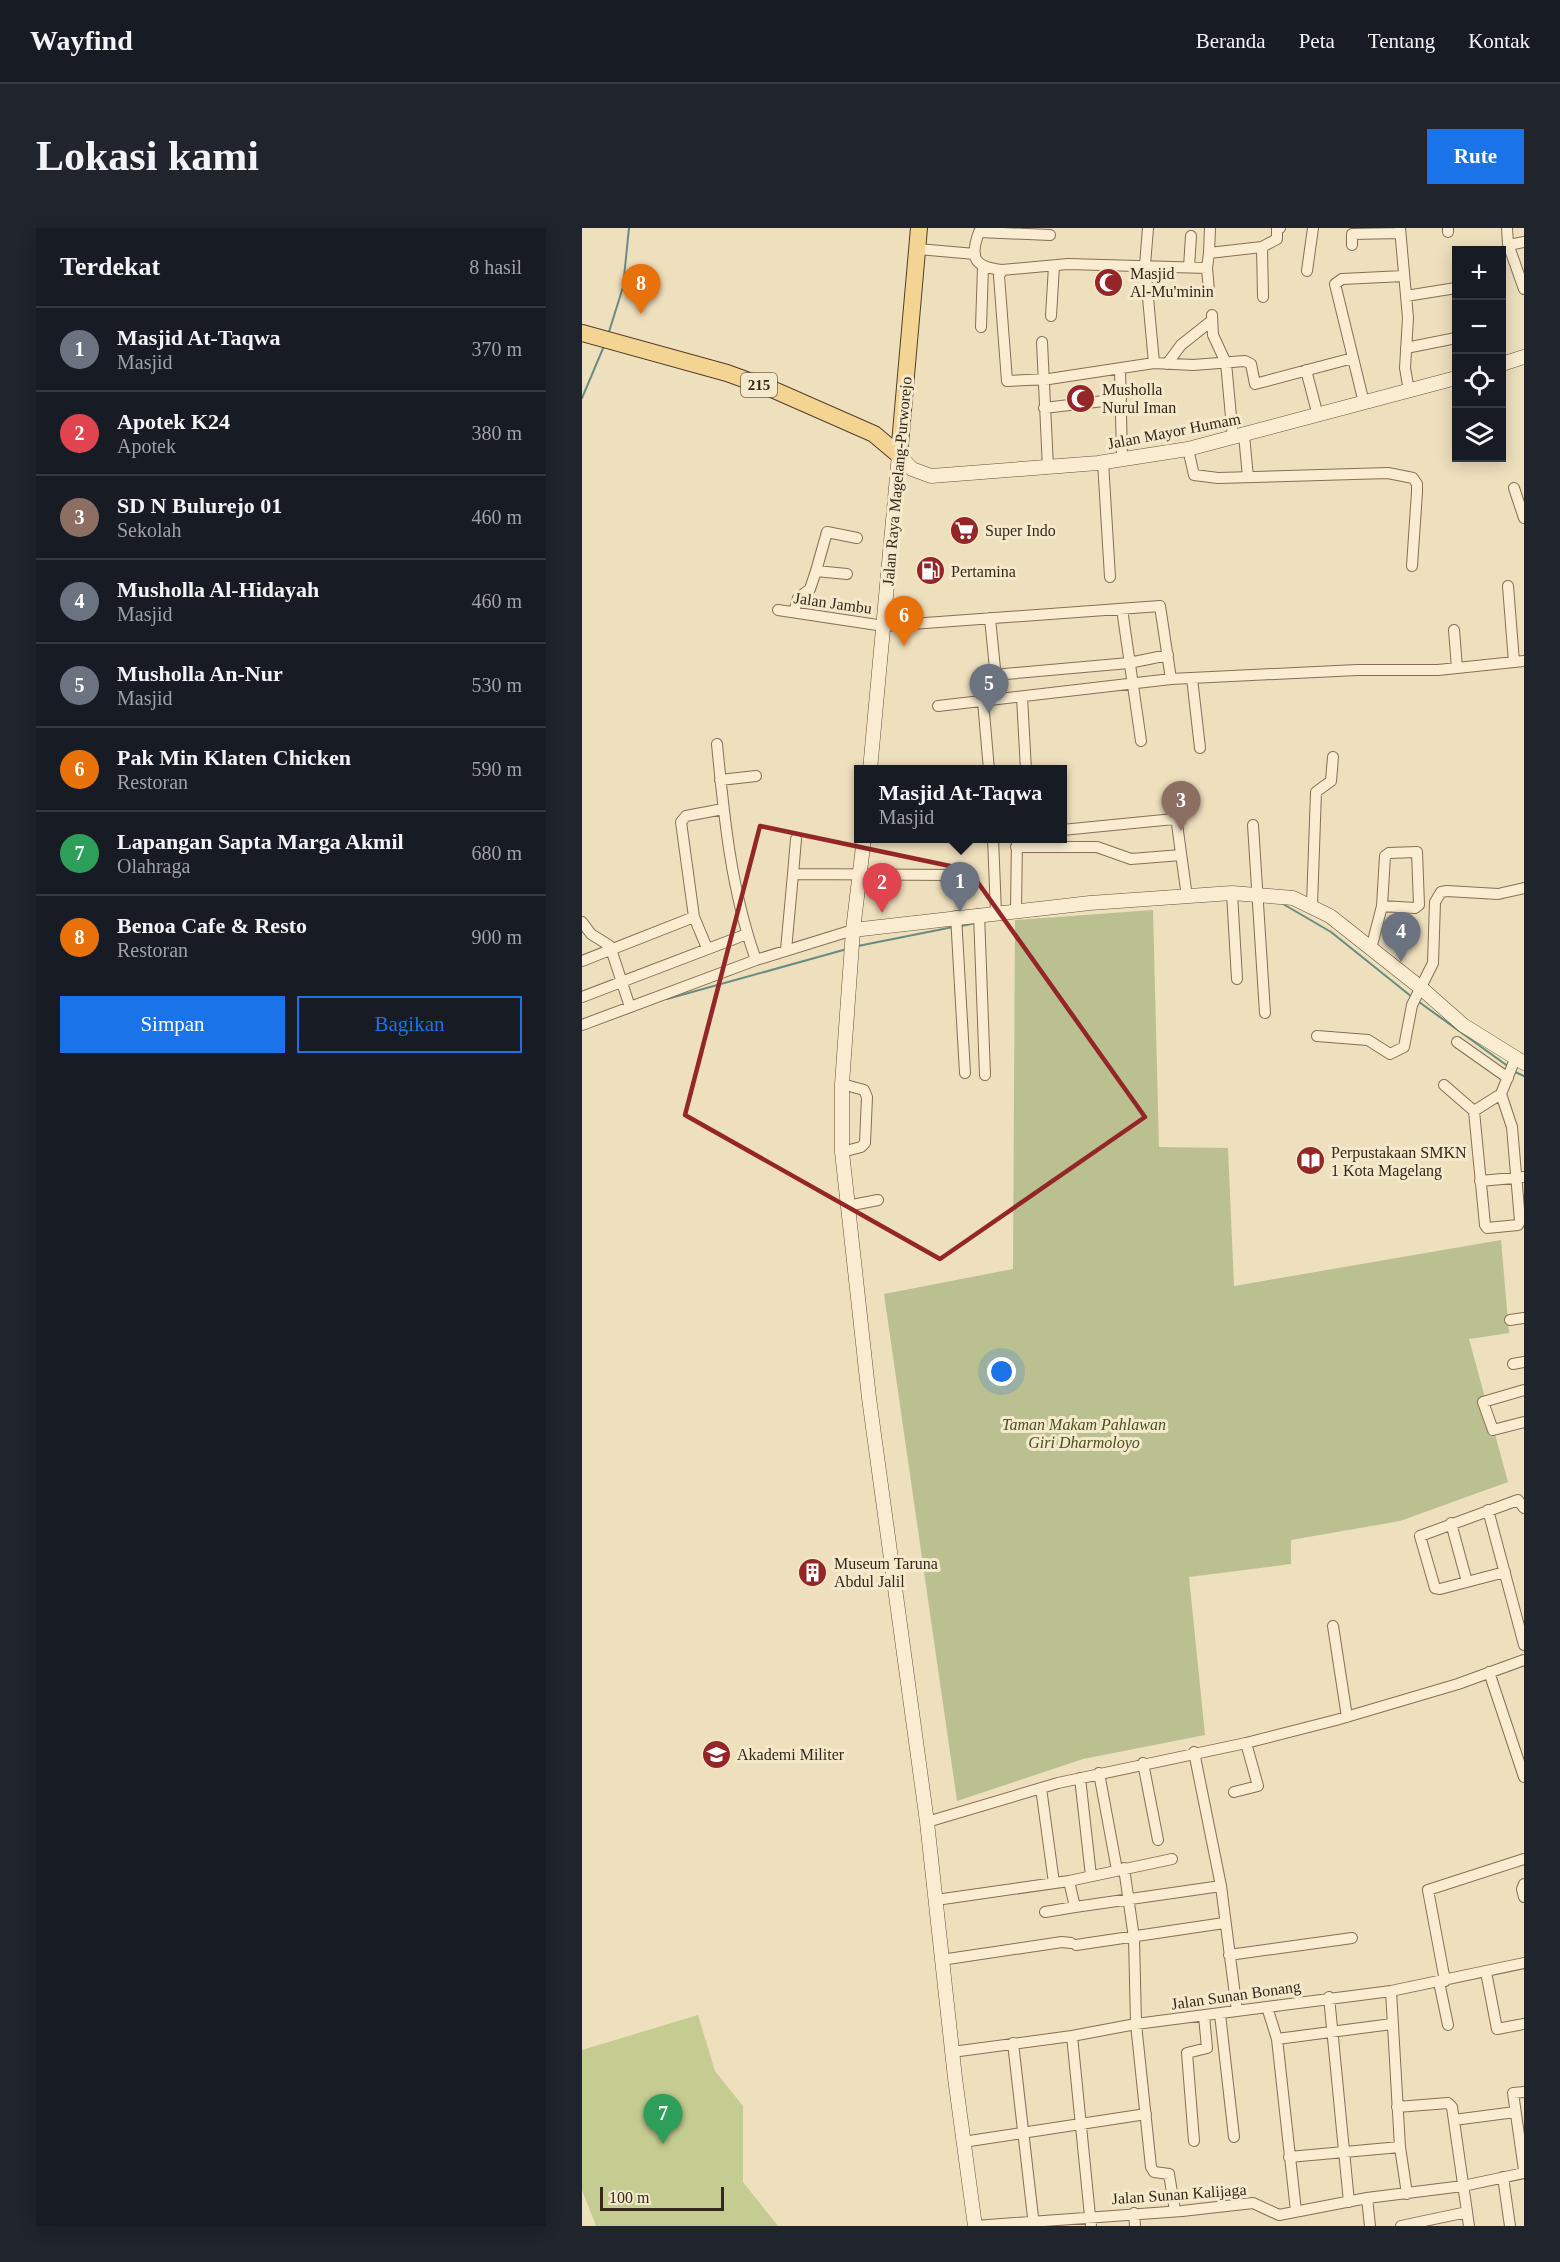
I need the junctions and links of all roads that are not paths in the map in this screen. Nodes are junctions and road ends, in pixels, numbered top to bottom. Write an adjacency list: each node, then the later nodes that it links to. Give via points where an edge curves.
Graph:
1 (919, 228): 13 (main road, Jalan Raya Magelang-Purworejo)
2 (1148, 228): 17 (street)
3 (1210, 228): 15 (street)
4 (1278, 228): 12 (street, via 1277,239)
5 (1313, 228): 23 (street)
6 (1507, 228): 14 (street)
7 (1400, 230): 11 (street, via 1352,234); 24 (street)
8 (1050, 235): 16 (street, via 981,231)
9 (1191, 236): 20 (street)
10 (1524, 242): 14 (street)
11 (1352, 245)
12 (1262, 247): 15 (street); 29 (street)
13 (918, 249): 16 (street); 53 (main road, Jalan Raya Magelang-Purworejo)
14 (1507, 252): 26 (street)
15 (1209, 253): 21 (street)
16 (975, 254): 19 (street)
17 (1145, 265): 18 (street); 20 (street); 38 (street)
18 (1054, 266): 22 (street); 30 (street)
19 (983, 267): 22 (street); 31 (street)
20 (1189, 267): 21 (street)
21 (1207, 268): 27 (street)
22 (1002, 270): 45 (street, via 999,276 1005,377 1009,383)
23 (1307, 271)
24 (1404, 276): 28 (street); 37 (street, via 1342,279 1336,283)
25 (1452, 289): 28 (street)
26 (1524, 289)
27 (1209, 291)
28 (1406, 296): 35 (street)
29 (1263, 297)
30 (1051, 316)
31 (981, 327)
32 (595, 338): 53 (main road, 215, via 727,373 774,390 874,434)
33 (1452, 340): 35 (street)
34 (1042, 342): 45 (street)
35 (1406, 348): 46 (street)
36 (1524, 357): 40 (main road)
37 (1353, 358): 43 (street); 48 (street)
38 (1154, 363): 41 (street); 42 (street)
39 (1227, 363): 41 (street); 41 (street, via 1216,344 1211,318 1181,345); 43 (street, via 1250,363 1255,384); 51 (street)
40 (1506, 363)
41 (1167, 364)
42 (1120, 369): 45 (street); 47 (street)
43 (1306, 370): 50 (street)
44 (1452, 379): 46 (main road, Jalan Mayor Humam)
45 (1042, 380): 49 (street)
46 (1409, 391): 48 (main road, Jalan Mayor Humam)
47 (1121, 399): 49 (street); 54 (street)
48 (1364, 403): 50 (main road, Jalan Mayor Humam)
49 (1044, 408): 56 (street)
50 (1318, 416): 51 (main road, Jalan Mayor Humam)
51 (1238, 436): 52 (main road, Jalan Mayor Humam); 57 (street)
52 (1188, 449): 54 (main road, Jalan Mayor Humam); 57 (street, via 1194,475)
53 (898, 455): 56 (main road, Jalan Mayor Humam, via 916,472 931,476); 70 (main road, Jalan Raya Magelang-Purworejo)
54 (1122, 459): 55 (main road, Jalan Mayor Humam)
55 (1103, 462): 56 (main road, Jalan Mayor Humam); 64 (street)
56 (1048, 468)
57 (1248, 477): 61 (street, via 1388,473 1413,478 1417,484)
58 (1514, 488): 59 (street)
59 (1524, 518)
60 (857, 538): 62 (street, via 826,533)
61 (1412, 566)
62 (816, 571): 63 (street); 68 (street, via 810,589 798,598)
63 (847, 573)
64 (1110, 577)
65 (1508, 586): 73 (street)
66 (1122, 609): 69 (street, Jalan Jambu); 72 (street, Jalan Jambu, via 1161,606); 74 (street)
67 (778, 610): 68 (street, Jalan Jambu)
68 (794, 612): 70 (street, Jalan Jambu)
69 (990, 618): 70 (street, Jalan Jambu); 76 (street)
70 (884, 626): 88 (main road, Jalan Raya Magelang-Purworejo)
71 (1454, 630): 75 (street)
72 (1168, 655): 74 (street); 78 (street)
73 (1519, 662): 75 (street)
74 (1129, 663): 76 (street); 79 (street)
75 (1457, 668): 77 (street)
76 (994, 675): 81 (street)
77 (1192, 678): 78 (street); 86 (street)
78 (1171, 679): 79 (street)
79 (1133, 683): 80 (street); 84 (street)
80 (1022, 697): 81 (street); 90 (street)
81 (998, 699): 82 (street)
82 (983, 701): 83 (street); 89 (street)
83 (938, 706)
84 (1141, 741)
85 (717, 744): 92 (street)
86 (1200, 748)
87 (1333, 757): 108 (street, via 1331,781 1316,792)
88 (870, 765)
89 (989, 765)
90 (1026, 765)
91 (756, 776): 92 (street)
92 (720, 780): 93 (street)
93 (723, 809): 112 (street, via 681,820); 116 (street)
94 (1253, 825): 106 (street)
95 (1067, 830): 100 (street, via 1174,819)
96 (796, 839): 101 (street)
97 (863, 843): 103 (main road)
98 (993, 843): 111 (street)
99 (1017, 843): 100 (street, via 1097,847 1131,859); 110 (street)
100 (1181, 855): 105 (street)
101 (793, 874): 103 (street); 120 (street)
102 (953, 875): 103 (street)
103 (860, 876): 117 (main road)
104 (1524, 888): 126 (street, via 1498,894 1441,892 1435,902 1433,963)
105 (1187, 897): 107 (main road); 110 (main road)
106 (1257, 899): 107 (main road); 108 (main road, via 1293,898); 129 (street)
107 (1232, 900): 124 (street)
108 (1312, 905): 119 (main road)
109 (1382, 906): 109 (street, via 1385,856 1417,852 1419,905); 119 (street)
110 (1016, 911): 111 (main road)
111 (996, 913): 115 (main road)
112 (694, 917): 118 (street); 121 (street)
113 (582, 922): 121 (street)
114 (956, 923): 115 (main road); 117 (main road); 134 (street)
115 (979, 924): 135 (street)
116 (747, 934): 118 (street); 122 (street)
117 (853, 937): 120 (street); 136 (main road)
118 (707, 948): 125 (street)
119 (1371, 949): 126 (main road)
120 (786, 950): 122 (street)
121 (612, 951): 123 (street); 125 (street)
122 (756, 960): 128 (street)
123 (582, 961)
124 (1237, 979)
125 (622, 983): 127 (street); 128 (street)
126 (1418, 993): 131 (street, via 1404,1047 1394,1053 1386,1053 1368,1040); 133 (main road)
127 (582, 997)
128 (630, 1007): 130 (street)
129 (1265, 1013)
130 (582, 1025)
131 (1317, 1035)
132 (1457, 1042): 133 (street)
133 (1514, 1066): 138 (street)
134 (965, 1073)
135 (985, 1075)
136 (842, 1084): 140 (main road); 140 (street, via 864,1090 867,1097 865,1143 858,1149)
137 (1444, 1085): 139 (street)
138 (1501, 1094): 139 (street); 141 (street, via 1512,1127)
139 (1474, 1111): 142 (street)
140 (842, 1152): 144 (main road)
141 (1520, 1177): 142 (street); 142 (street, via 1521,1216 1520,1224 1515,1226 1486,1227)
142 (1480, 1181)
143 (878, 1200): 144 (street)
144 (847, 1206): 169 (main road, via 868,1398)
145 (1524, 1318): 146 (street)
146 (1510, 1320)
147 (1524, 1390): 148 (street, via 1483,1402 1494,1430)
148 (1524, 1422)
149 (1524, 1508): 150 (street, via 1518,1500)
150 (1488, 1510): 151 (street); 152 (street)
151 (1451, 1523): 153 (street); 153 (street, via 1420,1536 1433,1584 1440,1589)
152 (1505, 1572): 153 (street); 155 (street)
153 (1467, 1582)
154 (1524, 1598): 155 (street)
155 (1513, 1601): 157 (street)
156 (1333, 1626): 160 (street)
157 (1524, 1645)
158 (1524, 1660): 159 (street)
159 (1489, 1672): 160 (street); 165 (street)
160 (1347, 1717): 161 (street)
161 (1246, 1743): 162 (street); 168 (street, via 1258,1786)
162 (1194, 1752): 163 (street); 178 (street)
163 (1143, 1763): 164 (street); 170 (street)
164 (1099, 1773): 166 (street); 173 (street)
165 (1524, 1777)
166 (1080, 1778): 167 (street); 174 (street)
167 (1041, 1788): 169 (street); 176 (street)
168 (1234, 1792)
169 (927, 1822): 180 (main road)
170 (1158, 1840)
171 (1172, 1858): 173 (street)
172 (1524, 1859): 191 (street, via 1428,1890)
173 (1120, 1869): 174 (street); 181 (street)
174 (1091, 1876): 175 (street)
175 (1069, 1881): 176 (street); 182 (street)
176 (1054, 1883): 180 (street)
177 (1524, 1884): 179 (street)
178 (1221, 1886): 181 (street); 184 (street)
179 (1524, 1897)
180 (936, 1900): 188 (main road)
181 (1127, 1900): 182 (street); 185 (street)
182 (1075, 1907): 183 (street)
183 (1045, 1912)
184 (1224, 1923): 185 (street); 187 (street)
185 (1134, 1938): 188 (street, via 1062,1942); 198 (street)
186 (1352, 1938): 187 (street)
187 (1229, 1955): 195 (street)
188 (941, 1960): 206 (main road)
189 (1524, 1963): 190 (street, Jalan Sunan Bonang)
190 (1486, 1972): 191 (street, Jalan Sunan Bonang); 200 (street, via 1497,2029)
191 (1442, 1981): 192 (street, Jalan Sunan Bonang); 201 (street)
192 (1390, 1991): 193 (street, Jalan Sunan Bonang); 199 (street)
193 (1329, 1997): 194 (street, Jalan Sunan Bonang); 202 (street)
194 (1268, 2007): 195 (street, Jalan Sunan Bonang); 204 (street)
195 (1237, 2011): 196 (street, Jalan Sunan Bonang)
196 (1220, 2014): 197 (street, Jalan Sunan Bonang); 214 (street)
197 (1204, 2016): 198 (street, Jalan Sunan Bonang); 215 (street, via 1207,2048 1187,2053)
198 (1136, 2024): 203 (street, Jalan Sunan Bonang); 210 (street)
199 (1392, 2024): 202 (street); 208 (street)
200 (1524, 2024)
201 (1448, 2025)
202 (1334, 2033): 204 (street); 218 (street)
203 (1072, 2036): 205 (street, Jalan Sunan Bonang); 212 (street)
204 (1277, 2039): 219 (street)
205 (1013, 2043): 206 (street, Jalan Sunan Bonang); 213 (street)
206 (952, 2052): 216 (main road)
207 (1524, 2092): 209 (street, via 1513,2094)
208 (1397, 2107): 211 (street, via 1448,2103); 217 (street)
209 (1515, 2112): 211 (street); 220 (street)
210 (1146, 2114): 212 (street); 226 (street, via 1152,2170 1169,2174)
211 (1454, 2120): 222 (street)
212 (1080, 2124): 213 (street); 230 (street)
213 (1024, 2132): 216 (street); 233 (street)
214 (1234, 2137)
215 (1194, 2141)
216 (963, 2142): 234 (main road)
217 (1400, 2147): 218 (street); 223 (street)
218 (1344, 2152): 219 (street); 225 (street)
219 (1289, 2157): 227 (street)
220 (1524, 2171): 221 (street, Jalan Sunan Kalijaga)
221 (1503, 2177): 222 (street, Jalan Sunan Kalijaga); 239 (street)
222 (1463, 2186): 223 (street, Jalan Sunan Kalijaga); 229 (street)
223 (1407, 2194): 224 (street, Jalan Sunan Kalijaga)
224 (1366, 2198): 225 (street, Jalan Sunan Kalijaga); 236 (street)
225 (1349, 2202): 227 (street, Jalan Sunan Kalijaga)
226 (1175, 2211): 228 (street, Jalan Sunan Kalijaga); 231 (street, Jalan Sunan Kalijaga, via 1253,2203)
227 (1296, 2211): 231 (street, Jalan Sunan Kalijaga)
228 (1134, 2212): 230 (street, Jalan Sunan Kalijaga); 235 (street)
229 (1467, 2212): 232 (street); 238 (street)
230 (1090, 2221): 233 (street, Jalan Sunan Kalijaga)
231 (1280, 2221)
232 (1430, 2222): 237 (street)
233 (1034, 2224): 234 (street, Jalan Sunan Kalijaga)
234 (975, 2226)
235 (1135, 2226)
236 (1370, 2226)
237 (1401, 2226)
238 (1469, 2226)
239 (1510, 2226)

